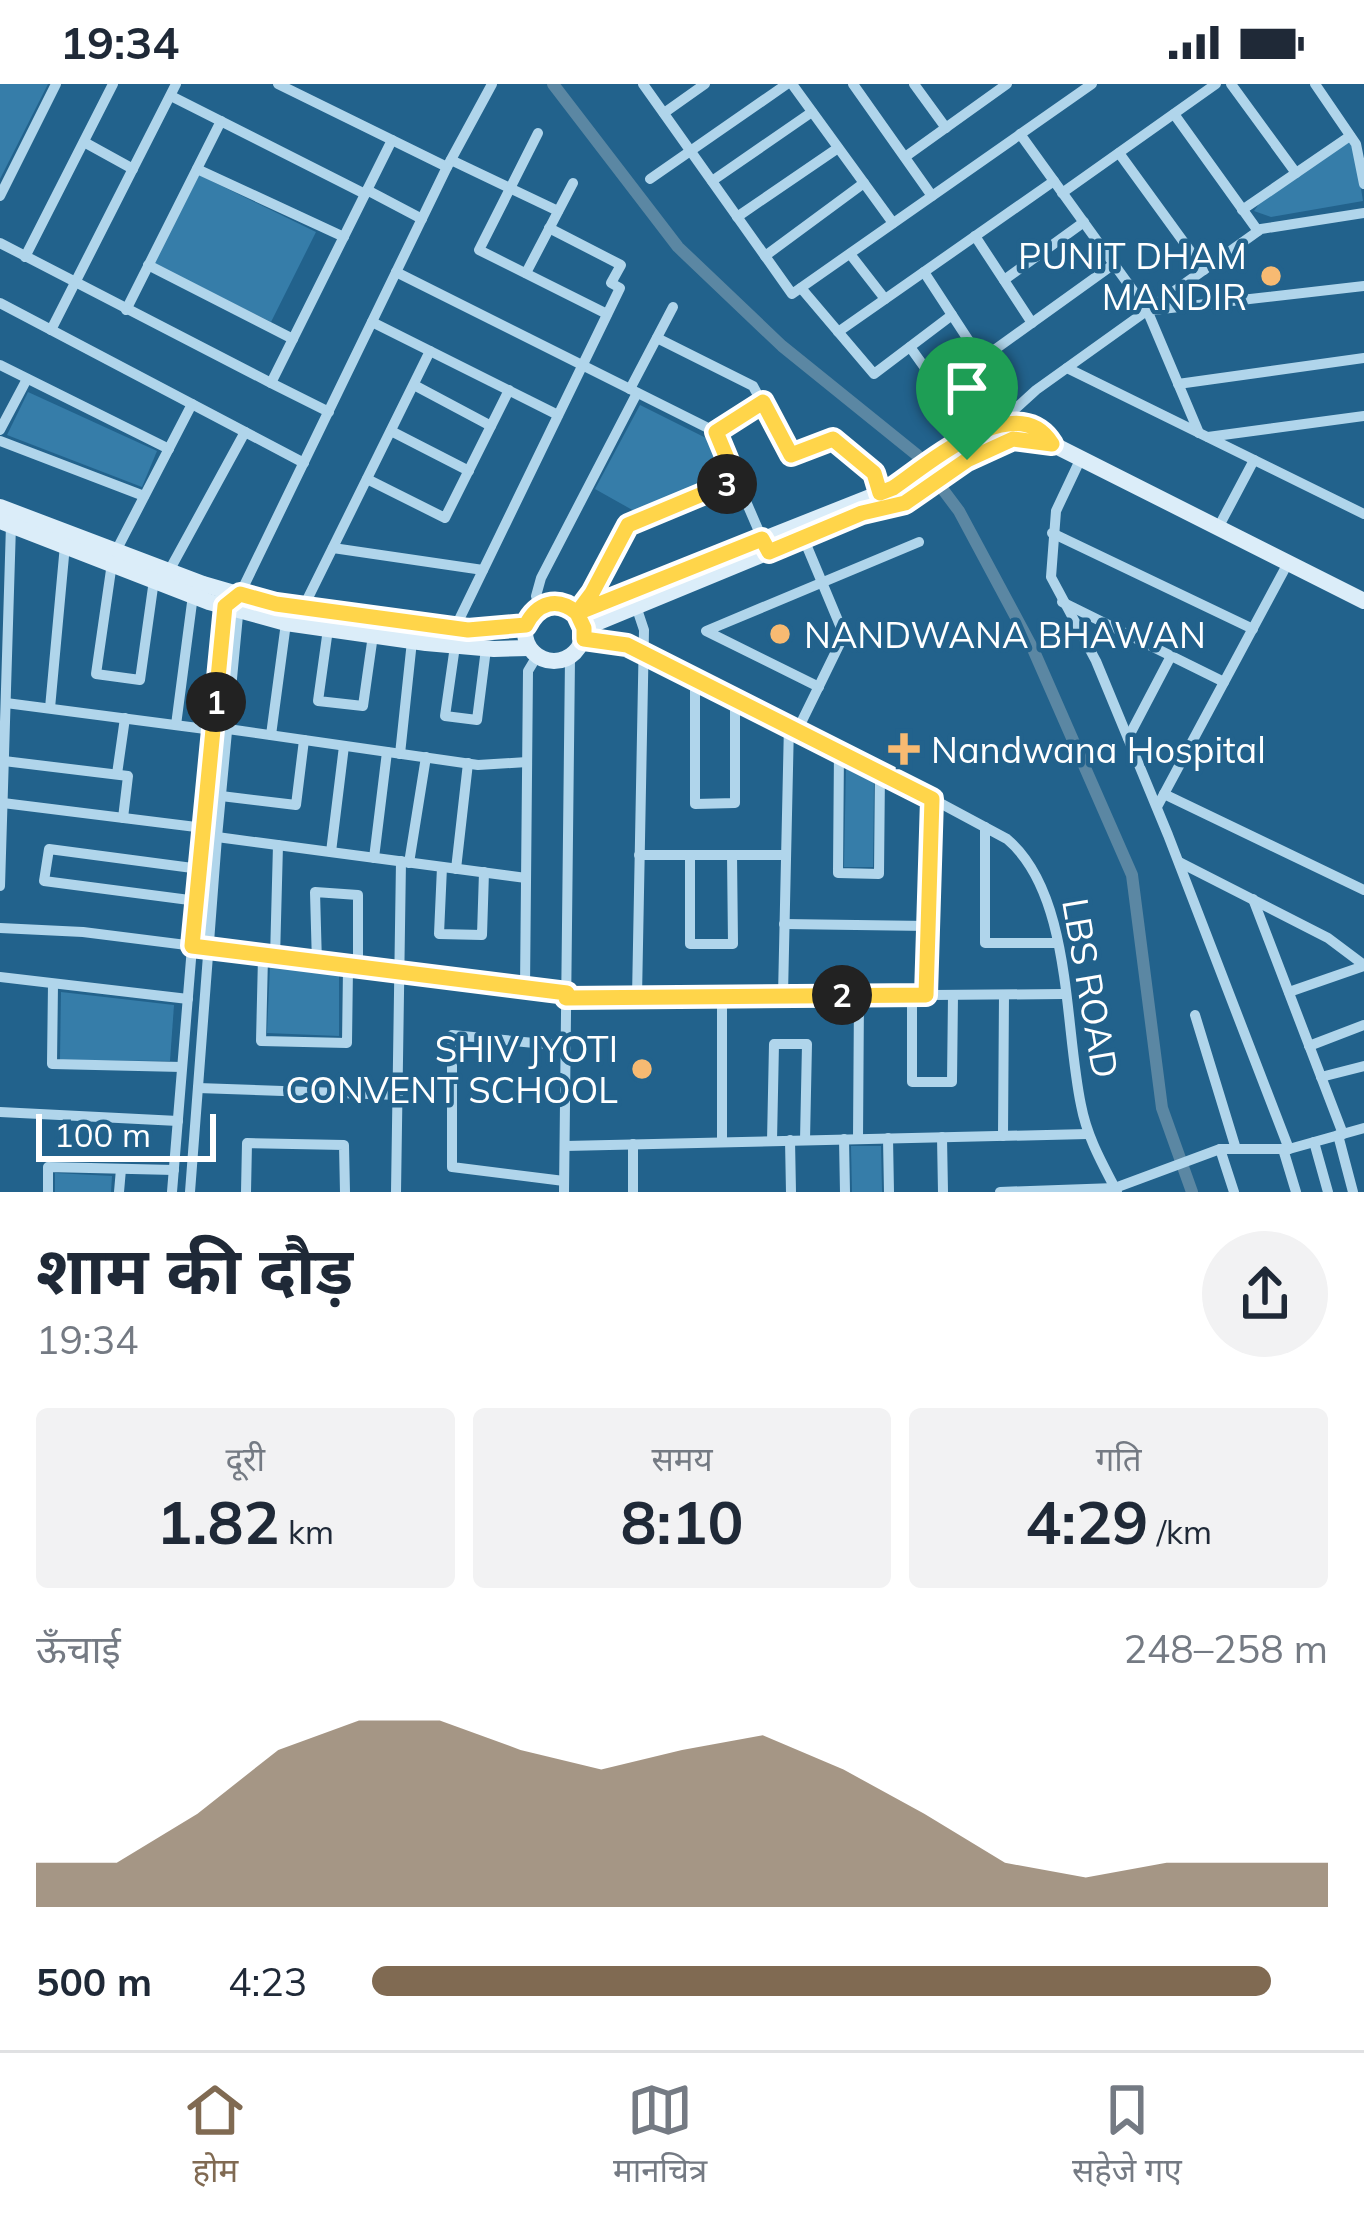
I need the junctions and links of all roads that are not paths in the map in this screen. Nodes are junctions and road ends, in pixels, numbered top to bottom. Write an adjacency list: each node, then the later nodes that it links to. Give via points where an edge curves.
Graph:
1 (56, 84): 44 (street)
2 (113, 84): 27 (street)
3 (278, 84): 25 (street)
4 (492, 84): 32 (street)
5 (644, 84): 19 (street)
6 (705, 84): 19 (street)
7 (789, 84): 18 (street); 29 (street)
8 (853, 84): 31 (street)
9 (932, 84): 15 (street)
10 (1007, 84): 22 (street)
11 (1092, 84): 16 (street)
12 (1216, 84): 20 (street)
13 (1231, 84): 35 (street)
14 (1315, 84): 26 (street)
15 (917, 88): 22 (street)
16 (1075, 89): 24 (street)
17 (173, 90): 21 (street); 33 (street)
18 (812, 112): 28 (street); 37 (street)
19 (664, 113): 29 (street)
20 (1174, 114): 30 (street); 47 (street)
21 (221, 121): 34 (street); 43 (street)
22 (946, 128): 31 (street)
23 (538, 133): 42 (street)
24 (1020, 134): 38 (street); 46 (street)
25 (392, 140): 32 (street); 43 (street)
26 (1357, 141): 35 (street); 41 (street)
27 (84, 142): 33 (street); 61 (street)
28 (838, 148): 40 (street); 50 (street)
29 (691, 151): 36 (street); 37 (street)
30 (1119, 153): 45 (street); 64 (street)
31 (905, 157): 46 (street)
32 (449, 164): 42 (street); 51 (street)
33 (133, 169): 69 (street)
34 (197, 169): 57 (street); 63 (street)
35 (1295, 173): 47 (street)
36 (650, 179)
37 (712, 181): 50 (street)
38 (1054, 181): 45 (street); 56 (street)
39 (573, 183): 48 (street)
40 (864, 183): 53 (street); 60 (street)
41 (1364, 184)
42 (510, 189): 48 (street); 67 (street, via 479,250)
43 (366, 192): 51 (street); 57 (street)
44 (0, 193)
45 (1062, 193): 52 (street)
46 (932, 196): 53 (street)
47 (1242, 210): 55 (street)
48 (559, 211): 54 (street)
49 (1364, 213): 55 (street)
50 (737, 217): 60 (street)
51 (422, 219): 65 (street)
52 (1084, 222): 62 (street); 68 (street)
53 (893, 224): 59 (street)
54 (549, 228): 67 (street); 77 (street, via 621,265)
55 (1258, 231): 64 (street)
56 (975, 236): 66 (street); 68 (street)
57 (344, 237): 84 (street)
58 (0, 243): 61 (street)
59 (850, 254): 71 (street); 72 (street)
60 (765, 256): 71 (street)
61 (25, 257): 69 (street)
62 (1114, 264): 76 (street); 80 (street)
63 (148, 265): 75 (street); 84 (street)
64 (1204, 269): 76 (street)
65 (396, 272): 79 (street); 90 (street)
66 (924, 272): 72 (street); 78 (street)
67 (526, 273): 77 (street)
68 (1004, 280): 80 (street)
69 (75, 284): 75 (street); 81 (street)
70 (1364, 286): 76 (street)
71 (796, 291): 82 (street)
72 (885, 299): 82 (street)
73 (673, 307): 83 (street)
74 (2, 310): 81 (street)
75 (125, 310): 93 (street)
76 (1148, 310): 91 (street); 94 (street)
77 (607, 314): 90 (street)
78 (952, 315): 85 (street); 88 (street)
79 (372, 322): 86 (street); 100 (street)
80 (1032, 323): 88 (street)
81 (51, 330): 99 (street)
82 (838, 332): 85 (street, via 874,374)
83 (657, 338): 97 (street); 98 (street, via 753,386)
84 (293, 339): 93 (street)
85 (910, 347): 88 (street, via 940,389)
86 (430, 351): 95 (street); 96 (street)
87 (1364, 358): 94 (street)
88 (981, 360): 103 (street)
89 (0, 365): 92 (street)
90 (582, 365): 97 (street); 101 (street)
91 (1067, 368): 103 (street); 109 (street)
92 (27, 380): 105 (street); 111 (street)
93 (271, 383): 100 (street)
94 (1178, 384): 109 (street)
95 (414, 385): 104 (street); 106 (street)
96 (509, 390): 101 (street); 104 (street)
97 (634, 391): 108 (street); 141 (street, via 542,578)
98 (763, 402): 108 (street); 118 (street, via 791,455 833,439)
99 (192, 404): 107 (street); 111 (street)
100 (329, 412): 114 (street)
101 (558, 415): 132 (street)
102 (1364, 416): 109 (street)
103 (1006, 425): 112 (street, via 1013,439); 118 (street, via 990,427)
104 (491, 426): 115 (street)
105 (0, 430)
106 (391, 431): 115 (street); 116 (street)
107 (244, 432): 114 (street); 133 (street)
108 (716, 432): 117 (street)
109 (1203, 435): 113 (street)
110 (0, 442): 119 (street)
111 (169, 449): 119 (street)
112 (1081, 458): 123 (street); 124 (street)
113 (1254, 460): 121 (street); 123 (street)
114 (304, 463): 139 (street)
115 (469, 471): 116 (street, via 446,518)
116 (367, 479): 129 (street)
117 (736, 480): 128 (street); 145 (street, via 628,525)
118 (893, 495): 125 (street); 128 (street)
119 (144, 496): 130 (street)
120 (0, 507): 130 (street)
121 (1364, 514)
122 (6, 523): 127 (street); 134 (street)
123 (1218, 528): 131 (street)
124 (1052, 533): 138 (street, via 1051,577); 147 (street)
125 (803, 538): 128 (street); 135 (street)
126 (919, 542): 135 (street)
127 (65, 545): 130 (street); 162 (street)
128 (765, 545): 140 (street); 145 (street)
129 (333, 548): 132 (street); 142 (street)
130 (114, 557): 133 (street); 133 (street, via 96,674 140,680)
131 (1288, 563): 137 (street); 147 (street)
132 (483, 570): 149 (street)
133 (161, 575): 136 (street); 139 (street)
134 (5, 576): 158 (street)
135 (823, 584): 159 (street, via 844,635); 159 (street, via 706,632)
136 (193, 595): 139 (street); 164 (street)
137 (1364, 601)
138 (1062, 602): 154 (street); 169 (street)
139 (235, 604): 142 (street); 143 (street); 166 (street); 167 (street)
140 (636, 606): 145 (street); 153 (street)
141 (539, 607): 144 (street); 145 (street, via 562,603)
142 (303, 608): 149 (street)
143 (286, 623): 146 (street); 168 (street)
144 (526, 625): 149 (street); 152 (street)
145 (582, 627): 153 (street, LBS ROAD); 155 (street)
146 (328, 629): 148 (street); 148 (street, via 318,701 363,706)
147 (1253, 629): 157 (street)
148 (373, 635): 150 (street)
149 (455, 637): 150 (street); 151 (street); 151 (street, via 446,716 476,720)
150 (412, 641): 173 (street)
151 (486, 649): 152 (street)
152 (533, 652): 155 (street, via 548,661); 176 (street)
153 (644, 655): 156 (street, LBS ROAD); 191 (street)
154 (1171, 656): 157 (street); 169 (street)
155 (570, 658): 229 (street)
156 (694, 679): 160 (street, LBS ROAD); 160 (street, via 695,804 735,803)
157 (1224, 682): 180 (street)
158 (3, 685): 161 (street)
159 (819, 687): 165 (street)
160 (735, 699): 165 (street, LBS ROAD)
161 (6, 703): 162 (street); 175 (street)
162 (50, 708): 163 (street)
163 (125, 718): 164 (street); 179 (street)
164 (176, 725): 167 (street)
165 (794, 726): 172 (street, LBS ROAD); 194 (street)
166 (228, 729): 168 (street); 181 (street)
167 (213, 730): 187 (street)
168 (271, 735): 170 (street)
169 (1128, 739): 184 (street)
170 (304, 740): 171 (street); 181 (street, via 296,805)
171 (344, 746): 173 (street); 190 (street)
172 (839, 749): 178 (street, LBS ROAD); 178 (street, via 838,873 879,874)
173 (394, 753): 174 (street); 195 (street)
174 (426, 758): 177 (street); 196 (street)
175 (4, 761): 179 (street); 182 (street)
176 (527, 762): 177 (street); 202 (street)
177 (468, 763): 199 (street)
178 (880, 771): 183 (street, LBS ROAD)
179 (117, 775): 185 (street, via 128,776)
180 (1164, 794): 184 (street); 204 (street)
181 (220, 796): 188 (street)
182 (2, 799): 185 (street); 203 (street)
183 (932, 799): 186 (street, LBS ROAD); 208 (street)
184 (1157, 807): 197 (street)
185 (123, 818): 187 (street)
186 (985, 827): 210 (street, LBS ROAD, via 1024,853 1038,874); 210 (street, via 985,943)
187 (204, 828): 200 (street)
188 (217, 837): 189 (street); 212 (street)
189 (278, 845): 190 (street); 213 (street)
190 (331, 852): 195 (street)
191 (639, 854): 192 (street); 231 (street)
192 (690, 855): 193 (street); 193 (street, via 690,944 733,944)
193 (732, 855): 194 (street)
194 (786, 855): 207 (street)
195 (374, 858): 196 (street)
196 (405, 862): 198 (street); 217 (street)
197 (1179, 862): 205 (street); 261 (street)
198 (442, 867): 199 (street); 201 (street, via 439,934 482,935)
199 (456, 868): 201 (street)
200 (200, 869): 206 (street); 206 (street, via 49,849 44,881)
201 (484, 872): 202 (street)
202 (526, 878): 220 (street)
203 (0, 886)
204 (1364, 890)
205 (1253, 899): 215 (street); 221 (street)
206 (196, 902): 211 (street)
207 (784, 924): 208 (street); 226 (street)
208 (928, 926): 228 (street)
209 (0, 928): 211 (street)
210 (1057, 943): 225 (street, LBS ROAD)
211 (192, 946): 212 (street); 232 (street)
212 (209, 949): 213 (street); 240 (street)
213 (269, 957): 214 (street); 216 (street, via 261,1041 346,1043)
214 (317, 964): 216 (street); 216 (street, via 315,892 358,895)
215 (1364, 966): 221 (street)
216 (353, 968): 217 (street)
217 (400, 974): 220 (street); 241 (street)
218 (0, 977): 219 (street)
219 (53, 984): 232 (street); 238 (street, via 52,1064)
220 (525, 988): 229 (street)
221 (1288, 992): 236 (street)
222 (859, 994): 226 (street); 227 (street); 251 (street)
223 (953, 994): 224 (street); 227 (street, via 952,1082 912,1082); 228 (street)
224 (1004, 994): 225 (street); 247 (street)
225 (1064, 994): 245 (street, LBS ROAD)
226 (783, 995): 230 (street)
227 (912, 995): 228 (street)
228 (926, 995)
229 (567, 996): 231 (street); 235 (street)
230 (722, 996): 231 (street); 255 (street)
231 (637, 997)
232 (188, 999): 238 (street)
233 (1195, 1015): 260 (street)
234 (1364, 1025): 236 (street)
235 (566, 1046): 258 (street); 265 (street, via 452,1035 452,1167)
236 (1309, 1046): 239 (street)
237 (1364, 1066): 239 (street)
238 (182, 1067): 243 (street)
239 (1321, 1077): 246 (street)
240 (198, 1088): 241 (street); 271 (street)
241 (398, 1095): 274 (street)
242 (0, 1112): 243 (street)
243 (178, 1121): 264 (street)
244 (1364, 1128): 246 (street)
245 (1088, 1134): 247 (street); 262 (street, LBS ROAD)
246 (1340, 1134): 256 (street); 285 (street)
247 (1003, 1136): 248 (street)
248 (942, 1137): 249 (street); 279 (street)
249 (888, 1138): 251 (street); 278 (street)
250 (844, 1139): 251 (street); 253 (street); 277 (street)
251 (858, 1139)
252 (790, 1140): 253 (street); 254 (street); 276 (street)
253 (805, 1140): 254 (street, via 807,1044 774,1043)
254 (772, 1141): 255 (street)
255 (722, 1142): 257 (street)
256 (1314, 1142): 261 (street); 284 (street)
257 (633, 1144): 258 (street); 275 (street)
258 (565, 1145): 265 (street)
259 (1220, 1149): 260 (street); 266 (street); 282 (street)
260 (1236, 1149): 261 (street)
261 (1286, 1149): 283 (street)
262 (1096, 1153): 266 (street, LBS ROAD); 267 (street)
263 (121, 1169): 264 (street); 268 (street, via 48,1166); 269 (street)
264 (174, 1170): 270 (street)
265 (564, 1186)
266 (1116, 1190): 267 (street)
267 (1097, 1191): 281 (street)
268 (48, 1192)
269 (118, 1192)
270 (172, 1192)
271 (190, 1192)
272 (246, 1192): 273 (street, via 247,1143 344,1144)
273 (345, 1192)
274 (396, 1192)
275 (633, 1192)
276 (791, 1192)
277 (845, 1192)
278 (889, 1192)
279 (943, 1192)
280 (1000, 1192): 281 (street)
281 (1041, 1192)
282 (1234, 1192)
283 (1296, 1192)
284 (1328, 1192)
285 (1353, 1192)

